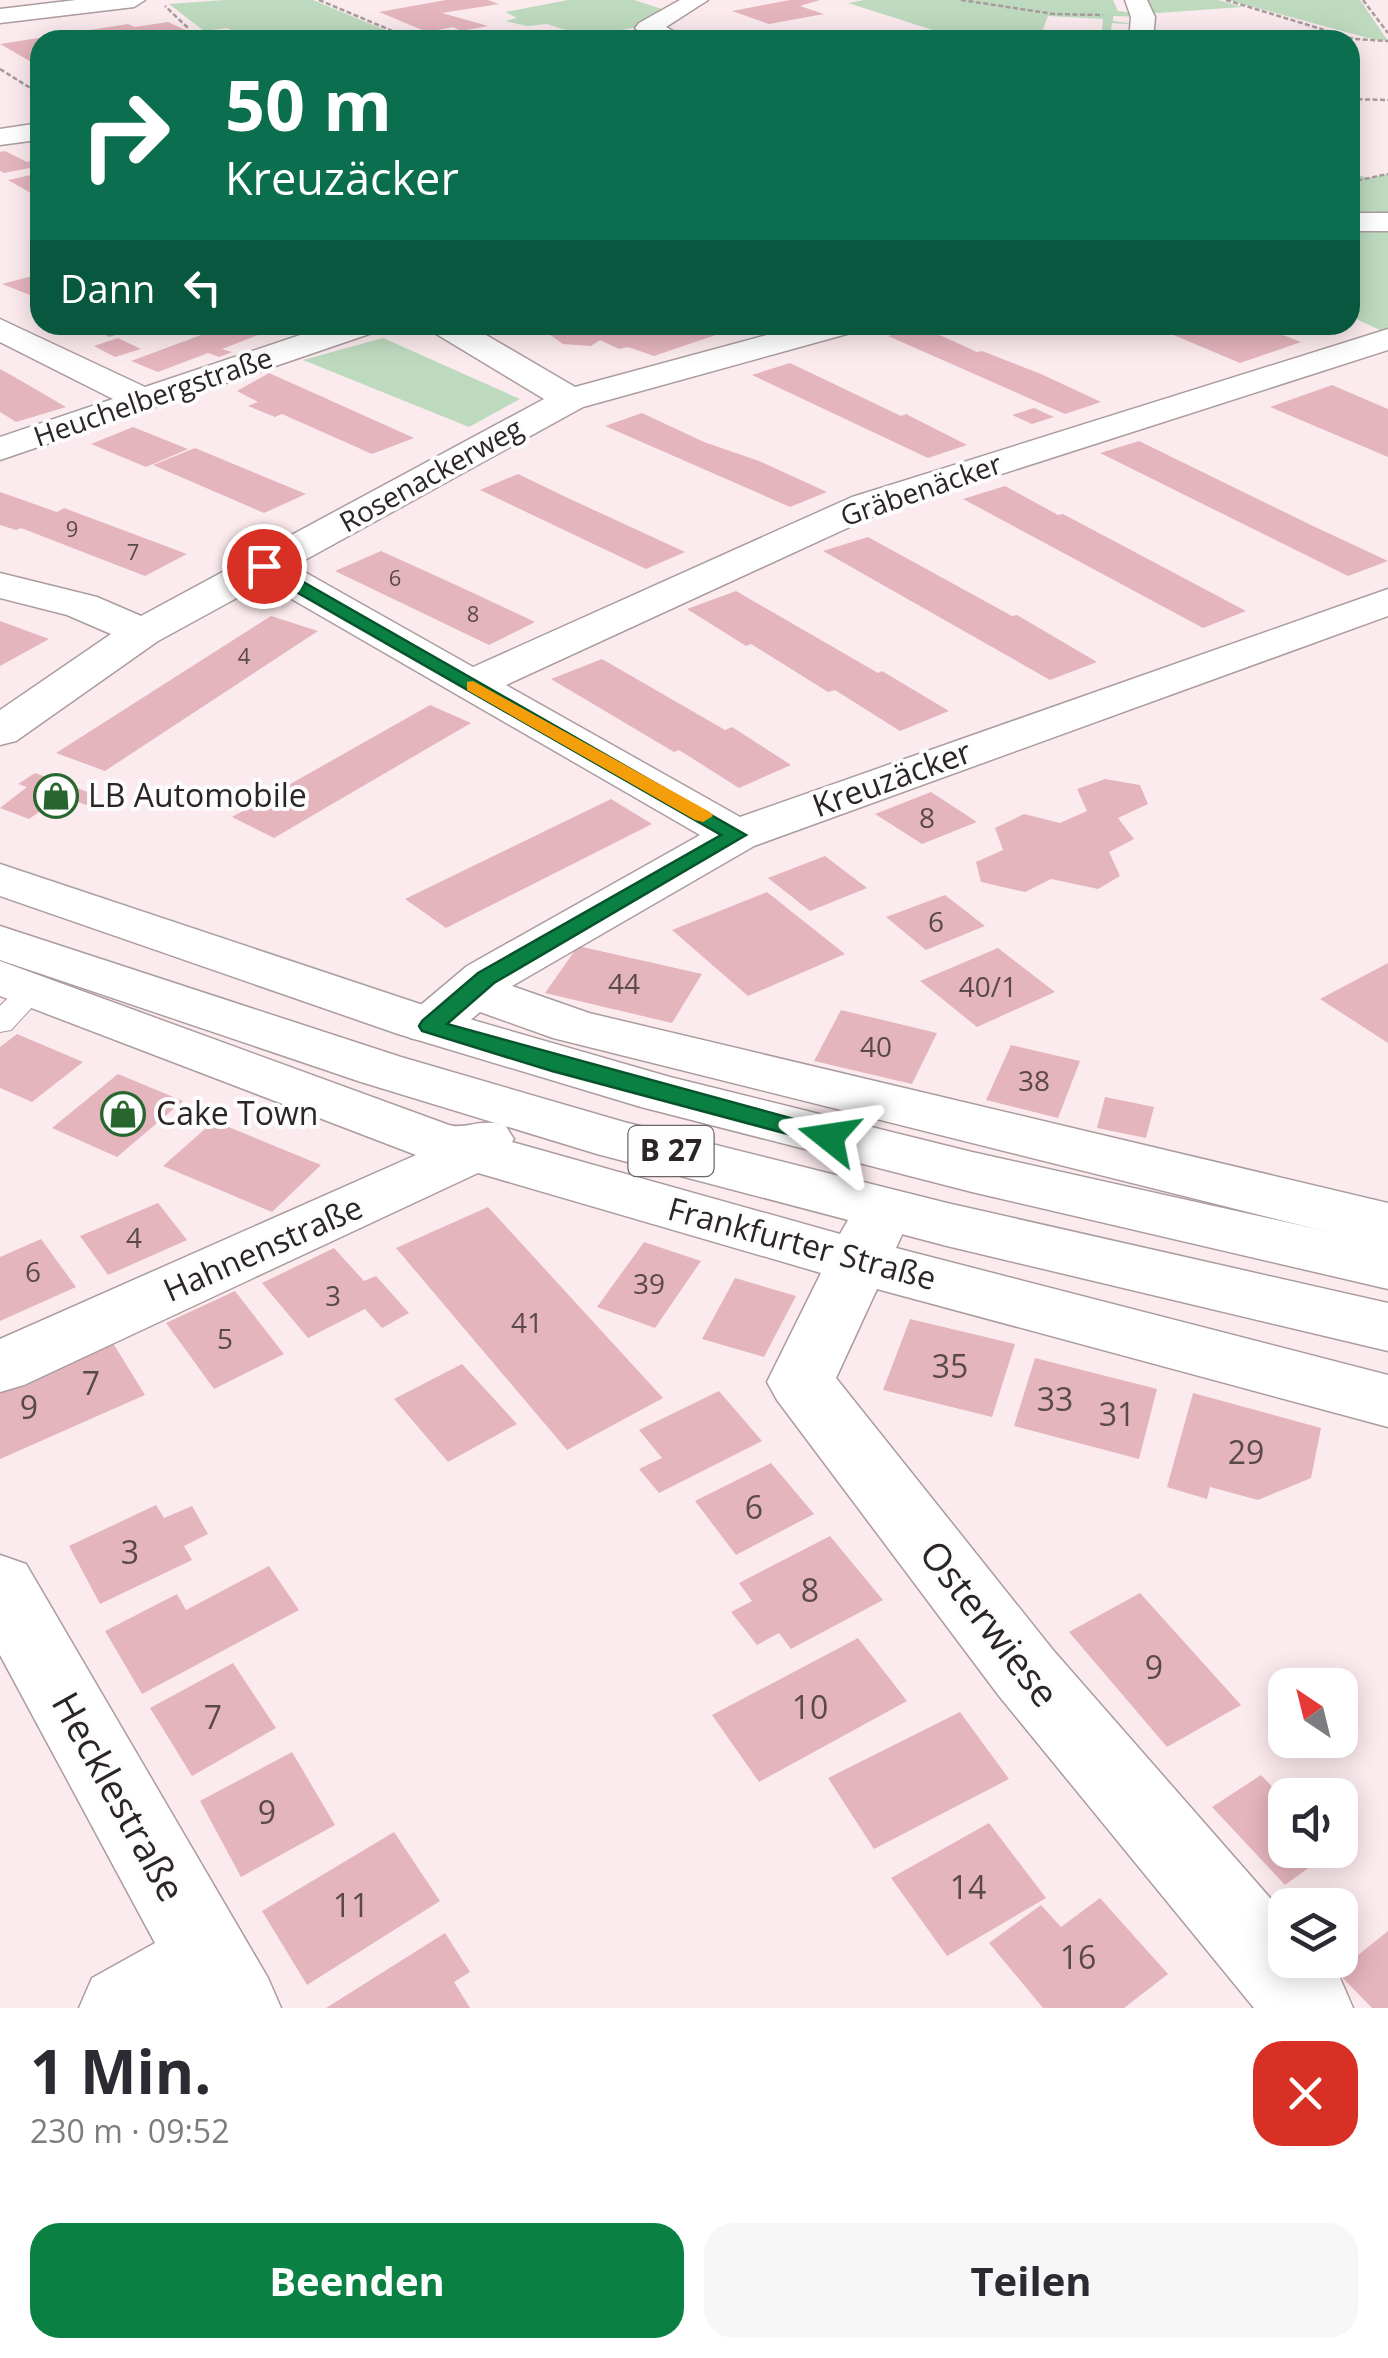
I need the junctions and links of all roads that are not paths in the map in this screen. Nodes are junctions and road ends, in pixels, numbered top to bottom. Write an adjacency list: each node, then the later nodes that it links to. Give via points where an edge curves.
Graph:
1 (134, 0): 3 (street)
2 (697, 0): 5 (street)
3 (112, 2): 4 (street)
4 (0, 16)
5 (652, 30)
6 (30, 135): 7 (street)
7 (0, 137)
8 (1360, 222): 9 (street)
9 (1388, 222)
10 (1360, 322): 15 (street)
11 (0, 329): 17 (street)
12 (334, 335): 17 (street, Heuchelbergstraße)
13 (463, 335): 16 (street)
14 (805, 335): 16 (street, Rosenackerweg)
15 (1388, 337): 23 (street, Gräbenäcker, via 866,505)
16 (570, 399): 19 (street, Rosenackerweg)
17 (144, 401): 18 (street, Heuchelbergstraße)
18 (0, 449)
19 (264, 566): 22 (street, Rosenackerweg); 23 (street)
20 (0, 585): 22 (street, via 82,606)
21 (1388, 602): 25 (street, Kreuzäcker)
22 (143, 632): 24 (street, Rosenackerweg)
23 (470, 685): 25 (street)
24 (0, 730)
25 (736, 835): 28 (street, Kreuzäcker)
26 (0, 878): 28 (street, Frankfurter Straße / B 27)
27 (8, 983): 29 (street, Frankfurter Straße, via 428,1139)
28 (451, 1008): 30 (street, Frankfurter Straße, via 573,1026); 32 (street, Frankfurter Straße / B 27, via 560,1066 906,1157)
29 (492, 1130): 31 (street, Frankfurter Straße); 33 (street, Hahnenstraße)
30 (1388, 1225)
31 (871, 1234): 32 (street, Frankfurter Straße / B 27); 34 (street, Frankfurter Straße); 38 (street, Osterwiese, via 801,1382 1026,1673)
32 (1379, 1306)
33 (0, 1367)
34 (1388, 1401)
35 (0, 1585): 36 (street, Hecklestraße)
36 (223, 1983): 37 (street)
37 (122, 2008)
38 (1309, 2008)

